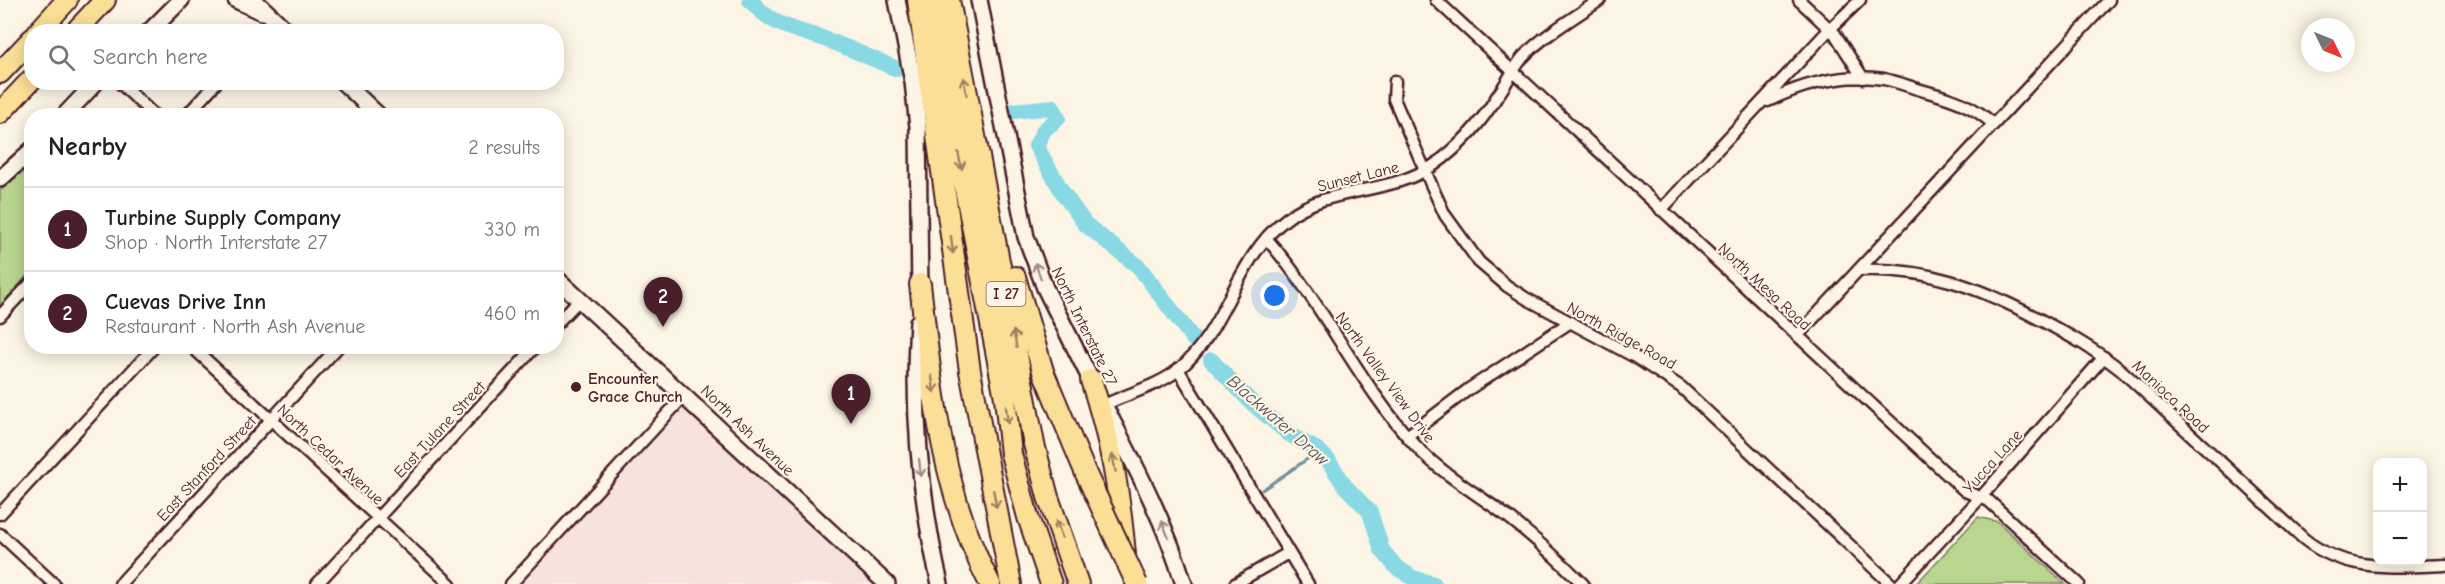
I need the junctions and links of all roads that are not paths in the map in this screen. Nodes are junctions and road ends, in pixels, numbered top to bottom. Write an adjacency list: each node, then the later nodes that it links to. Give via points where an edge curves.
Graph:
1 (68, 0): 18 (highway)
2 (105, 0): 19 (highway)
3 (236, 0): 17 (main road)
4 (254, 0): 17 (main road)
5 (264, 0): 17 (main road)
6 (897, 0): 46 (main road, via 918,127)
7 (918, 0): 79 (highway, one-way to 79, via 970,371)
8 (932, 0): 80 (highway, I 27, one-way to 80, via 1005,398 1011,454)
9 (949, 0): 38 (highway, I 27, one-way to 9)
10 (979, 0): 60 (main road, North Interstate 27, one-way to 10, via 1045,288 1026,237)
11 (1436, 0): 23 (street, North Mesa Road)
12 (1600, 0): 23 (street, Sunset Lane, via 1533,49)
13 (1799, 0): 21 (street)
14 (1860, 0): 21 (street)
15 (2109, 0): 39 (street)
16 (182, 1): 20 (main road)
17 (271, 23)
18 (46, 24)
19 (82, 24)
20 (157, 24)
21 (1830, 29): 25 (street); 32 (street)
22 (24, 48): 24 (highway)
23 (1513, 71): 41 (street, Sunset Lane, via 1472,133); 43 (street, North Mesa Road)
24 (0, 73)
25 (1863, 78): 32 (street, via 1814,83); 39 (street, via 1886,80 1952,99 1980,112)
26 (1395, 81): 41 (street, North Ridge Road, via 1394,99)
27 (24, 88): 37 (highway)
28 (88, 90): 33 (main road)
29 (127, 90): 34 (street)
30 (210, 90): 35 (street)
31 (350, 90): 36 (main road)
32 (1760, 105): 43 (street)
33 (72, 108)
34 (147, 108)
35 (193, 108)
36 (367, 108)
37 (0, 113)
38 (970, 114): 81 (highway, I 27, one-way to 38, via 1034,444); 83 (highway, bridge, via 1030,331 1060,414)
39 (1993, 124): 45 (street)
40 (24, 157): 42 (main road)
41 (1426, 170): 44 (street, Sunset Lane, via 1403,181 1305,206); 52 (street, North Ridge Road, via 1445,215 1479,262 1507,286)
42 (0, 179)
43 (1661, 210): 53 (street, North Mesa Road)
44 (1266, 238): 59 (street, Sunset Lane, via 1249,260 1214,324); 64 (street, North Valley View Drive, via 1292,269)
45 (1858, 270): 53 (street); 58 (street, Manioca Road, via 1913,272 1964,284 2025,311)
46 (920, 284): 71 (main road, one-way to 71, via 915,363 919,457); 78 (highway, one-way to 78, via 946,468 970,544)
47 (564, 285): 49 (main road, North Ash Avenue)
48 (24, 290): 50 (street)
49 (580, 299): 51 (street); 61 (main road, North Ash Avenue)
50 (0, 316)
51 (564, 316)
52 (1569, 323): 64 (street, via 1469,389); 88 (street, North Ridge Road, via 1635,357 1681,387)
53 (1797, 336): 65 (street, North Mesa Road, via 1965,491)
54 (148, 354): 66 (street)
55 (200, 354): 63 (street, North Cedar Avenue)
56 (332, 354): 63 (street, East Stanford Street)
57 (529, 354): 67 (street, East Tulane Street)
58 (2104, 357): 65 (street, Yucca Lane); 70 (street, Manioca Road, via 2322,552 2345,562 2377,567)
59 (1178, 369): 62 (street, Sunset Lane); 69 (street)
60 (1091, 380): 62 (main road, North Interstate 27); 82 (highway, one-way to 60, via 1114,464)
61 (685, 395): 76 (street); 77 (main road, North Ash Avenue)
62 (1104, 405): 84 (main road, North Interstate 27, one-way to 62, via 1156,506)
63 (271, 420): 67 (street, North Cedar Avenue); 73 (street, East Stanford Street)
64 (1407, 436): 87 (street, North Valley View Drive, via 1426,456 1512,520)
65 (1981, 497): 89 (street, Yucca Lane); 90 (street, North Mesa Road)
66 (0, 514)
67 (378, 518): 74 (street, East Tulane Street); 75 (street, North Cedar Avenue)
68 (0, 534): 72 (street)
69 (1288, 553): 85 (street); 86 (street)
70 (2445, 565)
71 (937, 581)
72 (54, 584)
73 (120, 584)
74 (316, 584)
75 (450, 584)
76 (511, 584)
77 (887, 584)
78 (990, 584)
79 (1011, 584)
80 (1051, 584)
81 (1078, 584)
82 (1128, 584)
83 (1137, 584)
84 (1184, 584)
85 (1235, 584)
86 (1308, 584)
87 (1583, 584)
88 (1891, 584)
89 (1900, 584)
90 (2079, 584)

